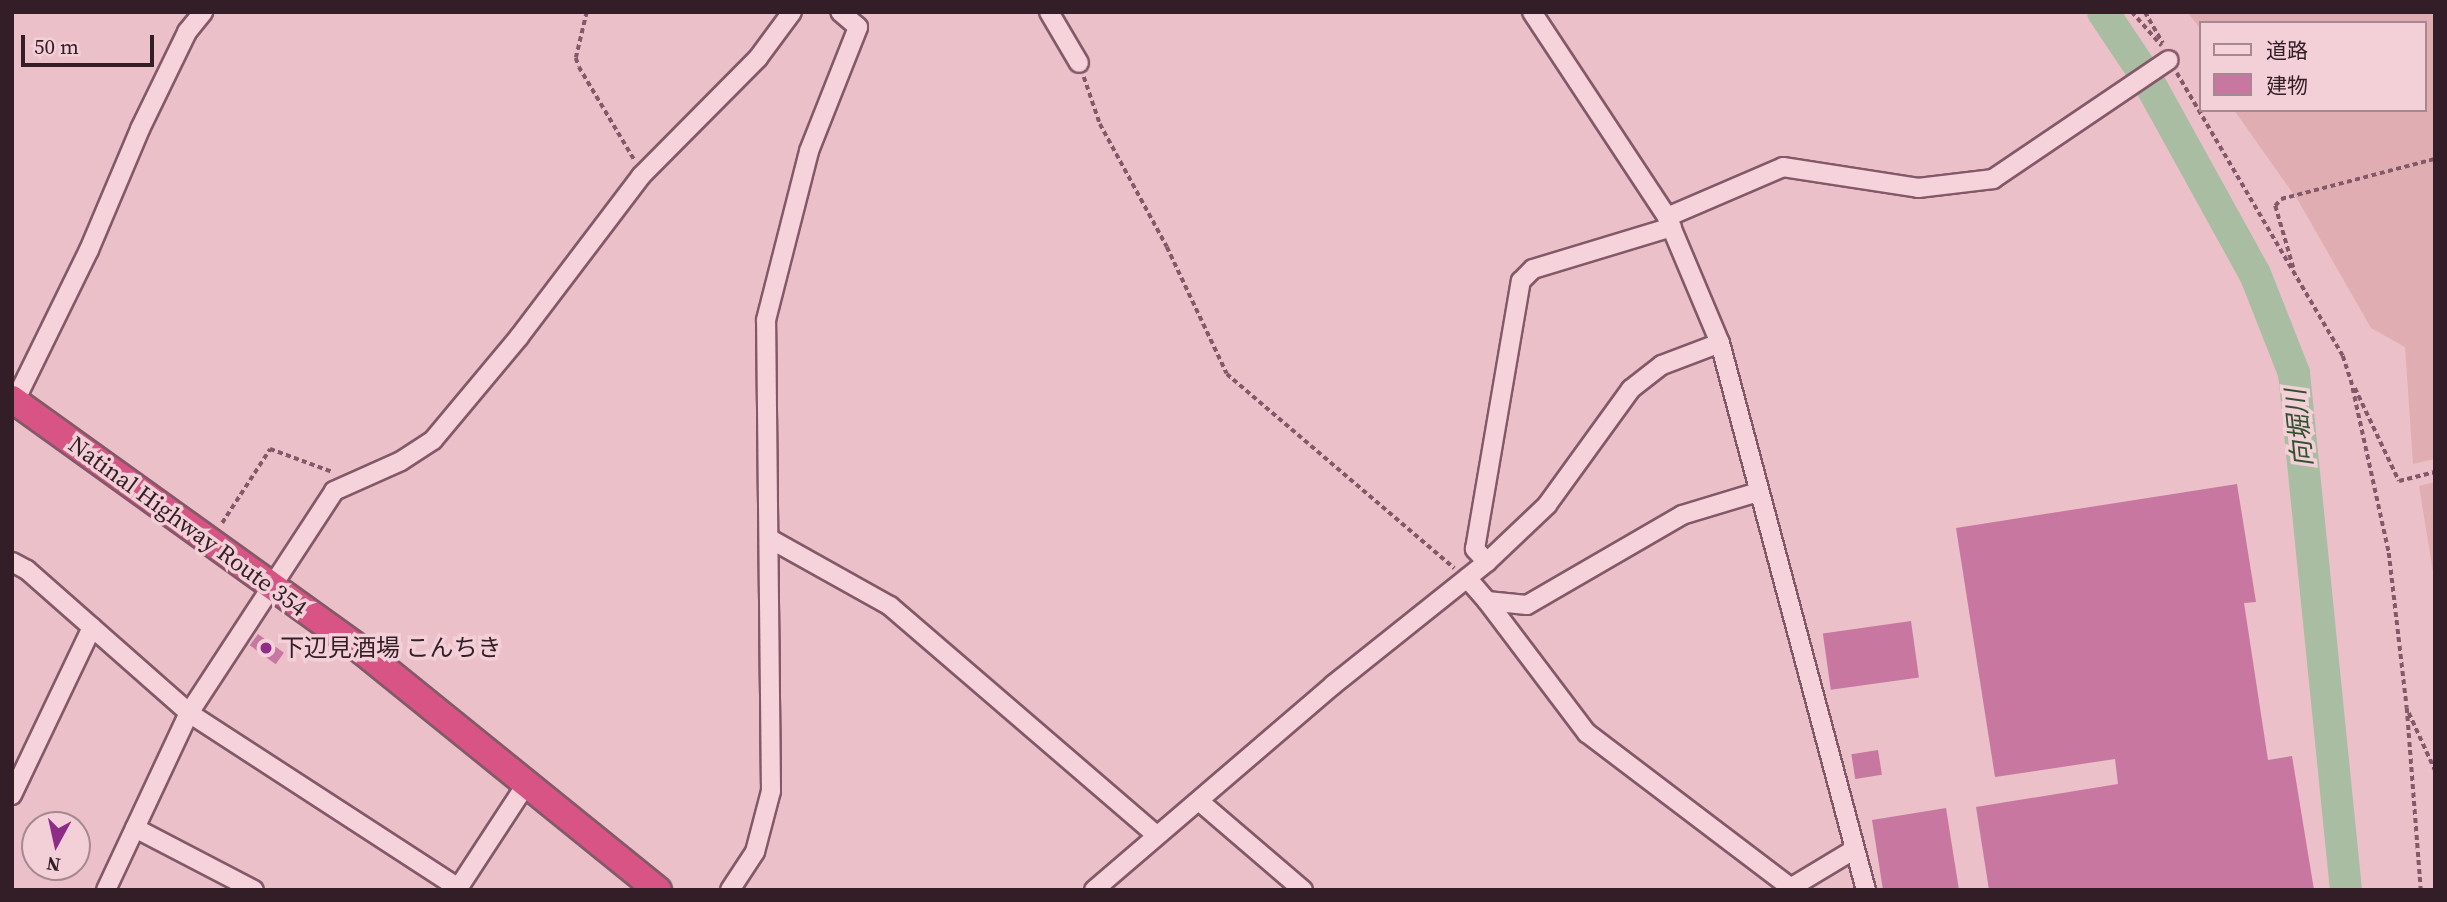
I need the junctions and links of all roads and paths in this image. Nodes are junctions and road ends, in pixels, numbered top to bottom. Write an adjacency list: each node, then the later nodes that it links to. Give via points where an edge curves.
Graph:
1 (203, 12): 17 (street, via 187,32 89,250)
2 (587, 12): 12 (path, via 576,58)
3 (792, 12): 12 (street, via 758,58)
4 (840, 12): 21 (street, via 858,26 809,151 766,320)
5 (1049, 12): 10 (street)
6 (1532, 12): 13 (street)
7 (2132, 12): 8 (path, via 2166,51)
8 (2145, 12)
9 (2164, 62): 13 (street, via 1993,179 1918,188 1783,167); 14 (path)
10 (1079, 63): 25 (path, via 1100,124 1167,247 1227,374)
11 (2435, 159): 14 (path, via 2281,199 2275,206)
12 (641, 176): 19 (street, via 519,337 433,440 401,461)
13 (1670, 222): 15 (street); 24 (street, via 1533,269 1521,281 1475,550)
14 (2295, 275): 16 (path, via 2343,356)
15 (1720, 343): 20 (street); 24 (street, via 1662,365 1632,389 1547,505)
16 (2351, 380): 18 (path, via 2399,481); 29 (path, via 2389,554)
17 (14, 400): 22 (highway, Natinal Highway Route 354)
18 (2435, 472)
19 (368, 474): 22 (path, via 343,475 270,449); 26 (street, via 334,491)
20 (1758, 492): 27 (street, via 1682,515 1527,605); 37 (street)
21 (772, 540): 36 (street, via 890,606); 43 (street, via 771,791 755,852)
22 (211, 543): 26 (highway, Natinal Highway Route 354)
23 (12, 562): 28 (street)
24 (1487, 562): 25 (street)
25 (1466, 578): 27 (street); 34 (street)
26 (274, 589): 30 (street); 32 (highway, Natinal Highway Route 354, via 365,653)
27 (1488, 601): 38 (street, via 1587,733)
28 (92, 627): 30 (street); 33 (street)
29 (2407, 708): 31 (path); 47 (path)
30 (189, 713): 35 (street); 39 (street)
31 (2435, 770)
32 (527, 783): 39 (street); 42 (highway, Natinal Highway Route 354)
33 (12, 795)
34 (1199, 801): 36 (street); 45 (street)
35 (135, 828): 40 (street); 41 (street)
36 (1156, 835): 44 (street)
37 (1856, 849): 38 (street); 46 (street)
38 (1789, 888)
39 (458, 889)
40 (106, 890)
41 (254, 890)
42 (658, 890)
43 (730, 890)
44 (1094, 890)
45 (1303, 890)
46 (1866, 890)
47 (2421, 890)

